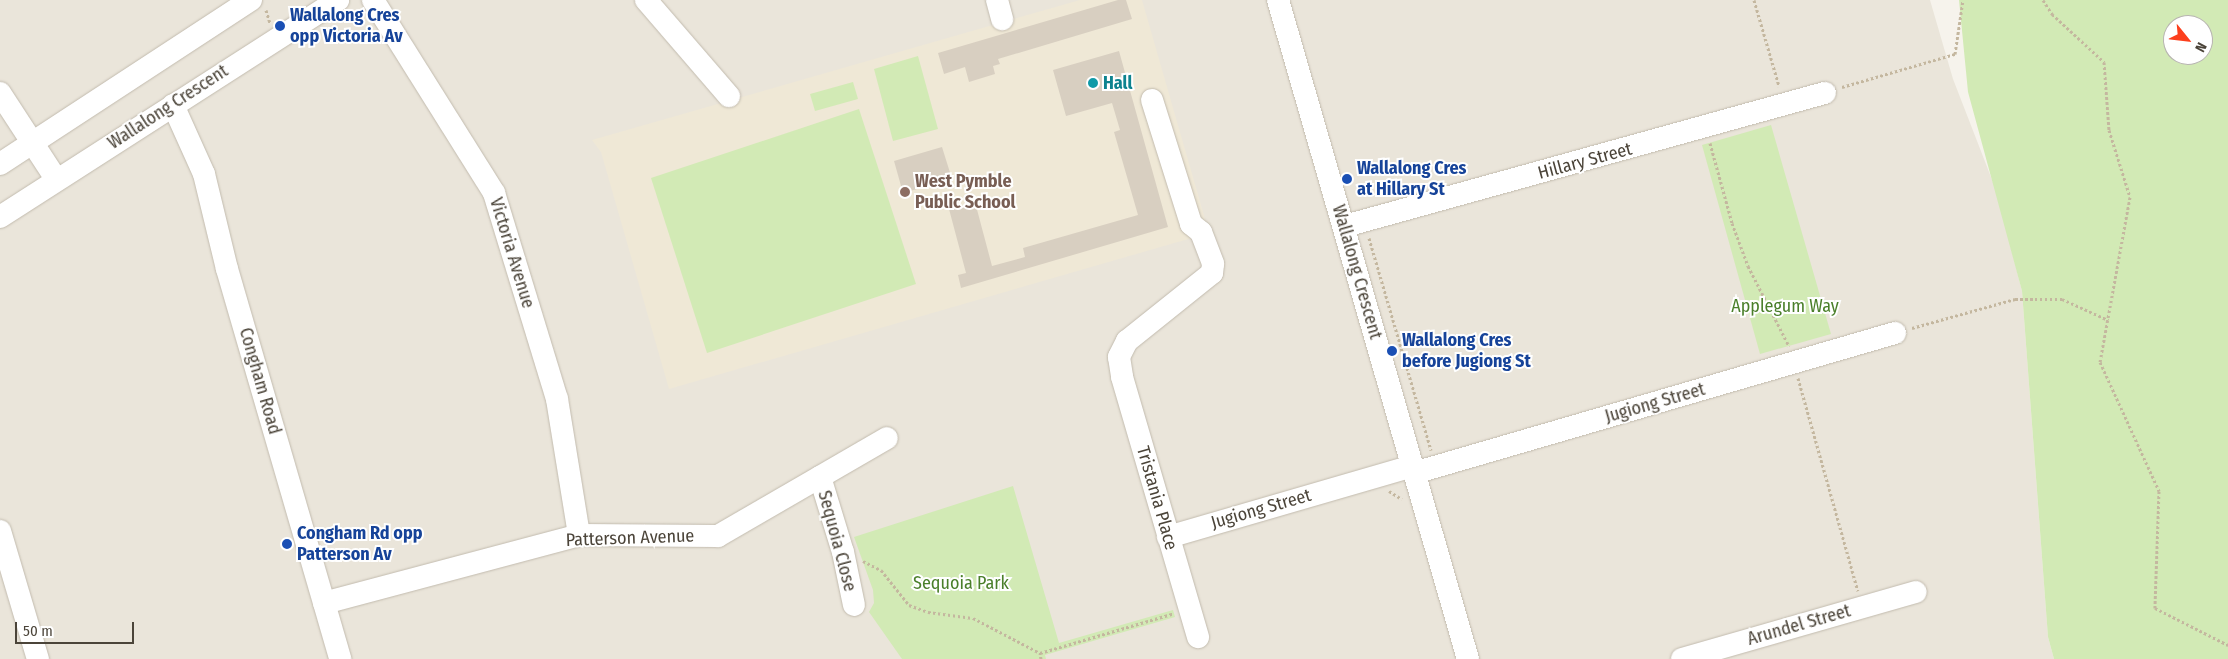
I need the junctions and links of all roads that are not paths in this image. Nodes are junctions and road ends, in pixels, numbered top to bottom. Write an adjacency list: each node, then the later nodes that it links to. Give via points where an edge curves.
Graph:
1 (251, 0): 11 (street)
2 (338, 0): 10 (street, Wallalong Crescent)
3 (373, 0): 21 (street, Victoria Avenue, via 494,193 557,399)
4 (646, 0): 8 (street)
5 (1278, 0): 15 (street, Wallalong Crescent)
6 (0, 93): 11 (street)
7 (1825, 93): 15 (street, Hillary Street)
8 (729, 96)
9 (1152, 100): 22 (street, Tristania Place, via 1191,224 1201,232 1213,264 1212,273 1127,341 1119,357)
10 (173, 105): 13 (street, Wallalong Crescent); 24 (street, Congham Road, via 204,174 227,268)
11 (32, 142): 12 (street); 13 (street)
12 (0, 164)
13 (56, 179): 14 (street, Wallalong Crescent)
14 (0, 217)
15 (1344, 226): 18 (street, Wallalong Crescent)
16 (1895, 333): 18 (street, Jugiong Street)
17 (887, 438): 19 (street, Patterson Avenue)
18 (1413, 469): 22 (street, Jugiong Street); 29 (street, Wallalong Crescent)
19 (820, 477): 21 (street, Patterson Avenue, via 718,536); 25 (street, Sequoia Close, via 843,552)
20 (0, 531): 27 (street)
21 (579, 535): 24 (street, Patterson Avenue)
22 (1168, 537): 26 (street, Tristania Place)
23 (1916, 592): 30 (street, Arundel Street)
24 (324, 603): 28 (street, Congham Road)
25 (854, 605)
26 (1198, 637)
27 (38, 659)
28 (340, 659)
29 (1468, 659)
30 (1682, 659)

